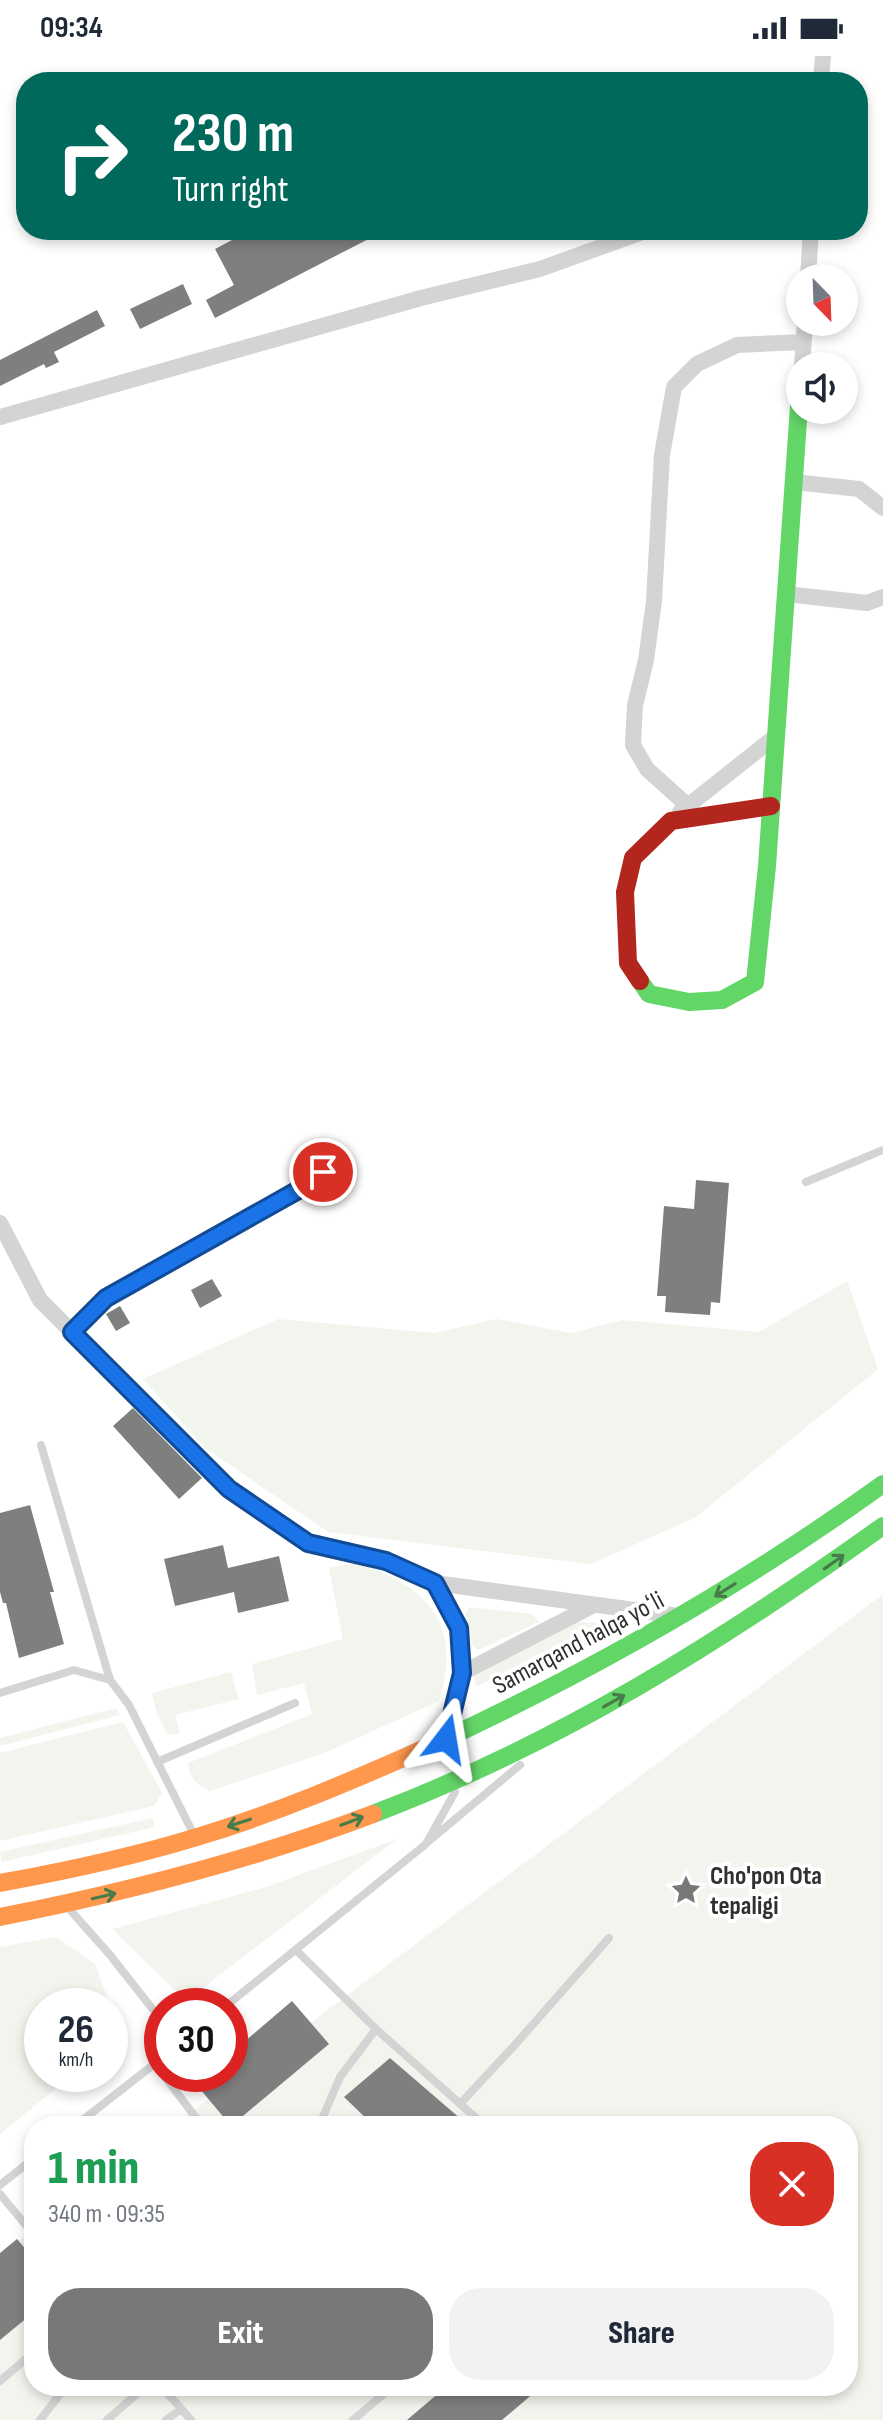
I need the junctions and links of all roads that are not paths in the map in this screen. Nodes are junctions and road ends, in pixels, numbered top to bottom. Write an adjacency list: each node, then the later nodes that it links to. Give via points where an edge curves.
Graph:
1 (620, 240): 7 (street, via 540,269)
2 (810, 240): 3 (street)
3 (809, 264)
4 (804, 336): 5 (street)
5 (803, 342): 6 (street); 14 (street, via 737,345 697,364 674,387 662,455 654,601 633,745 647,769)
6 (803, 352)
7 (0, 417)
8 (798, 424): 9 (main road)
9 (794, 482): 10 (street, via 859,489); 11 (main road)
10 (883, 508)
11 (786, 594): 12 (street, via 867,603); 13 (main road)
12 (883, 597)
13 (776, 736): 14 (street); 15 (main road)
14 (687, 805): 16 (street)
15 (771, 806): 16 (main road); 16 (main road, via 755,982 722,1000 689,1002 649,994 628,963 625,892 633,858)
16 (671, 821)
17 (883, 1150): 19 (lane)
18 (337, 1160): 21 (lane, via 309,1184 106,1298)
19 (806, 1182)
20 (1, 1227): 21 (street, via 40,1300)
21 (72, 1332): 25 (street, via 229,1489 308,1543 386,1561)
22 (41, 1445): 29 (lane)
23 (883, 1484): 27 (main road, Samarqand halqa yoʻli, one-way to 27)
24 (883, 1526): 32 (main road, one-way to 24, via 730,1632)
25 (435, 1583): 26 (street); 28 (street, via 459,1628)
26 (594, 1605): 27 (street); 28 (street)
27 (683, 1616): 33 (main road, Samarqand halqa yoʻli, via 559,1685)
28 (462, 1673): 33 (street)
29 (110, 1680): 30 (lane, via 74,1670); 34 (lane, via 129,1705)
30 (0, 1693)
31 (295, 1703): 34 (lane)
32 (567, 1726): 35 (main road); 37 (lane)
33 (446, 1739): 35 (street); 36 (main road, Samarqand halqa yoʻli, one-way to 36)
34 (157, 1762): 36 (lane)
35 (464, 1778): 37 (lane); 39 (main road, one-way to 35, via 226,1864)
36 (195, 1838): 38 (main road, Samarqand halqa yoʻli)
37 (426, 1844): 42 (lane)
38 (0, 1883)
39 (65, 1904): 40 (main road); 44 (lane)
40 (0, 1917)
41 (609, 1938): 48 (lane)
42 (296, 1950): 43 (lane); 45 (lane)
43 (248, 1988)
44 (144, 1998)
45 (376, 2029): 48 (lane); 51 (lane, via 340,2077)
46 (144, 2071): 49 (lane)
47 (176, 2092): 50 (lane)
48 (460, 2104): 52 (lane)
49 (88, 2116)
50 (194, 2116)
51 (323, 2116)
52 (474, 2116)
53 (24, 2166): 54 (lane)
54 (0, 2185)
55 (0, 2194): 56 (lane)
56 (24, 2223)
57 (24, 2361): 58 (lane)
58 (0, 2381)
59 (59, 2396): 64 (lane)
60 (135, 2396): 65 (lane)
61 (170, 2396): 63 (lane)
62 (381, 2396): 68 (lane)
63 (181, 2409): 66 (lane); 67 (lane)
64 (39, 2420)
65 (107, 2420)
66 (166, 2420)
67 (191, 2420)
68 (353, 2420)

